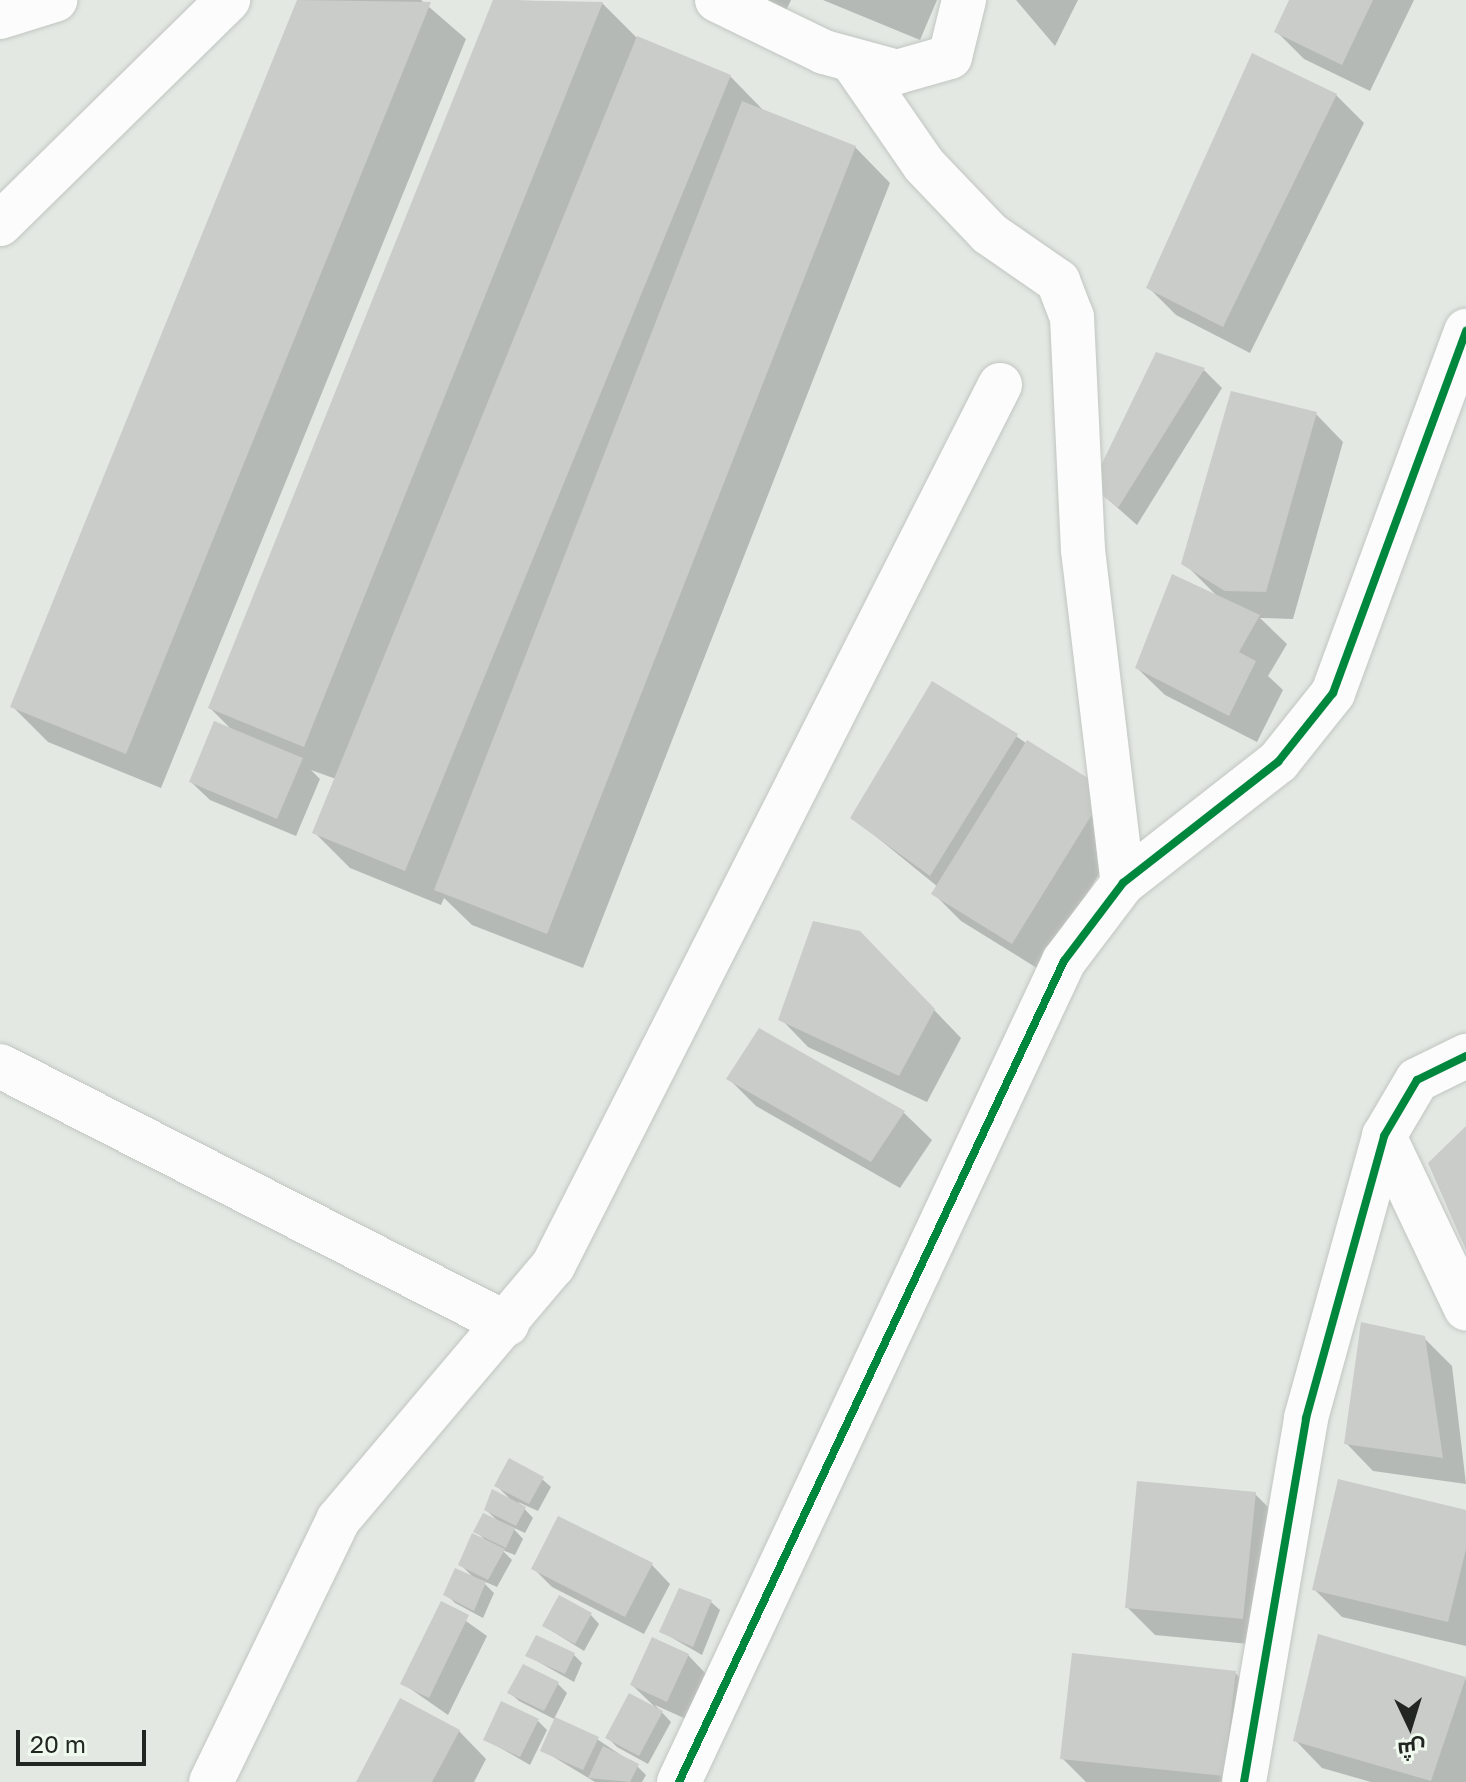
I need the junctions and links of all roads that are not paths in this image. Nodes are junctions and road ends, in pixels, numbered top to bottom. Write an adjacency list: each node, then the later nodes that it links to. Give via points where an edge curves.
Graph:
1 (55, 0): 5 (street)
2 (228, 0): 7 (street)
3 (717, 0): 6 (street)
4 (964, 0): 6 (street, via 957,42 943,63 907,72)
5 (0, 17)
6 (855, 65): 10 (street, via 924,165 990,234 1058,281 1072,317 1083,550)
7 (0, 224)
8 (1466, 331): 10 (street, via 1318,718 1278,762)
9 (1000, 385): 15 (street, via 553,1266)
10 (1123, 883): 17 (street, via 1064,961 1004,1078)
11 (1466, 1056): 13 (street, via 1417,1080)
12 (0, 1066): 15 (street)
13 (1384, 1136): 14 (street); 18 (street, via 1306,1418)
14 (1466, 1309)
15 (507, 1324): 16 (street, via 338,1520)
16 (211, 1782)
17 (679, 1782)
18 (1244, 1782)

